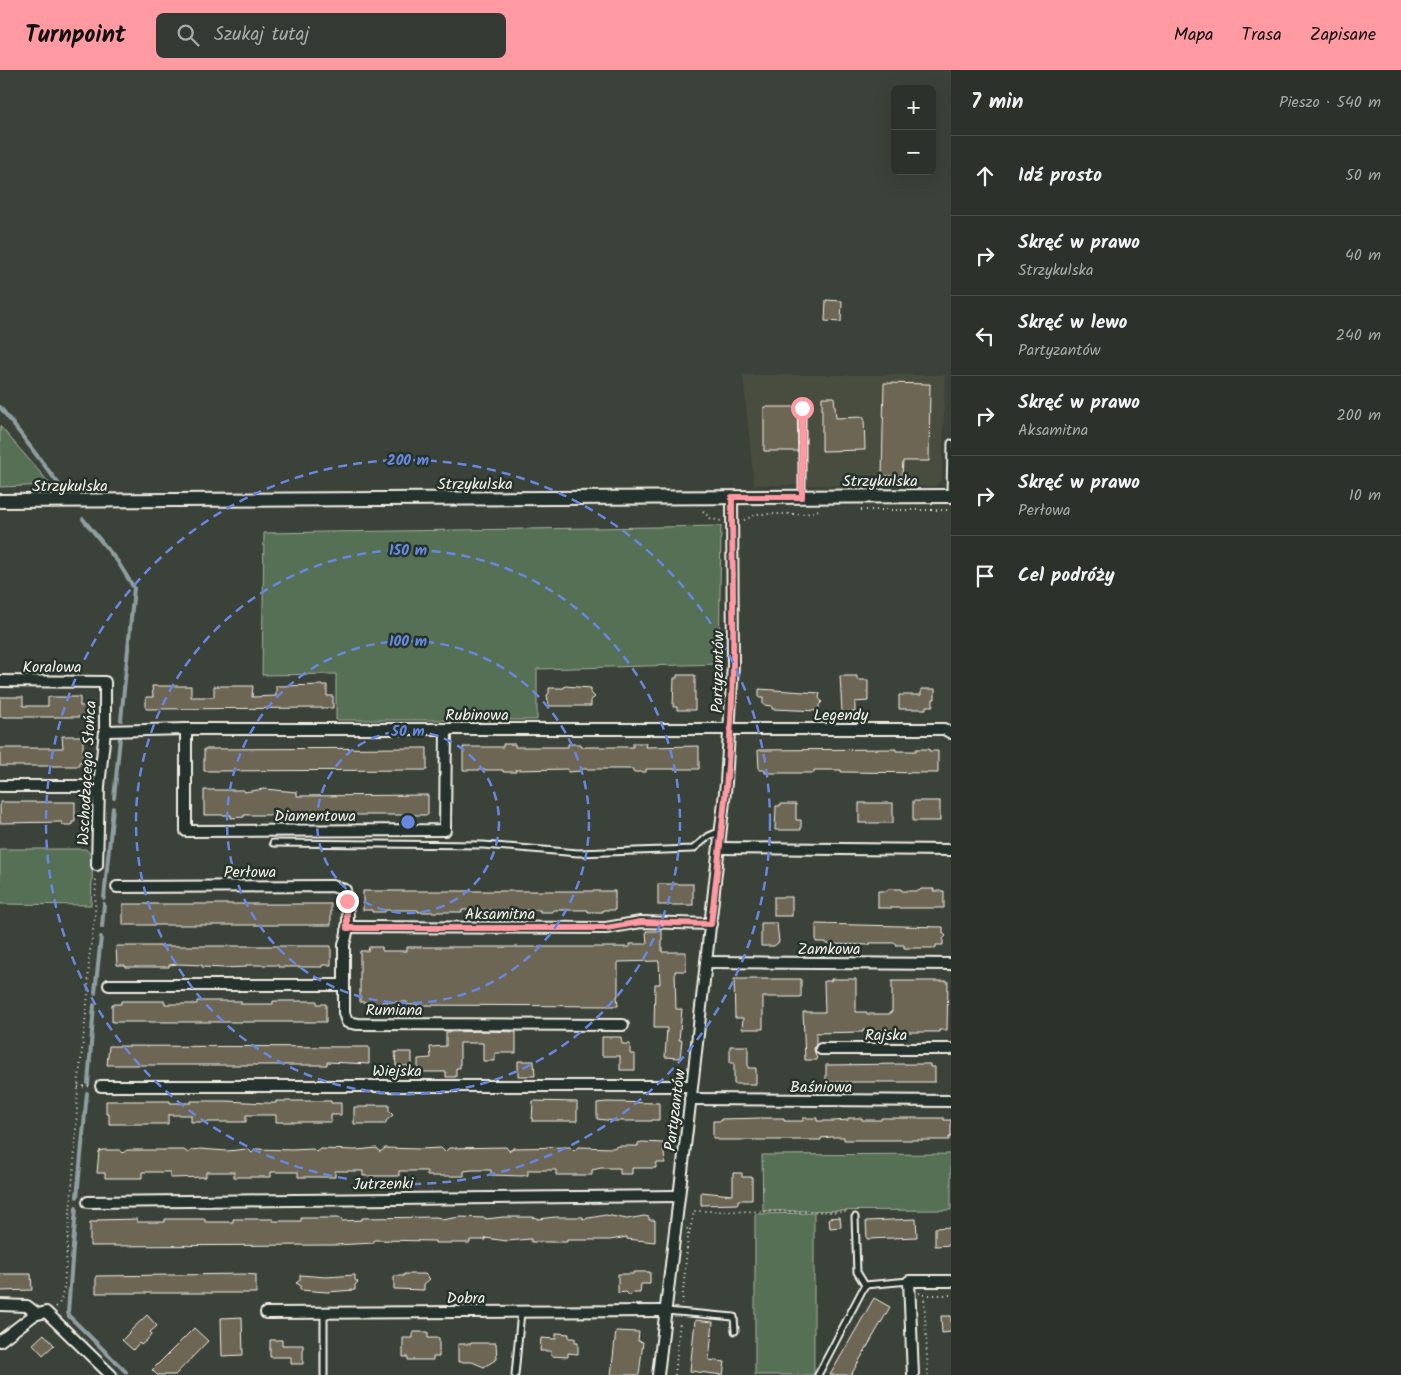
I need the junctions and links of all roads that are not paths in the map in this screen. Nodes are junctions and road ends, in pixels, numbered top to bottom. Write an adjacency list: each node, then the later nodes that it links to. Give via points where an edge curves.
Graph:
1 (802, 408): 5 (lane)
2 (951, 443): 3 (lane)
3 (950, 496): 5 (street, Strzykulska)
4 (732, 497): 5 (street, Strzykulska); 6 (street, Strzykulska); 11 (street, Partyzantów)
5 (802, 497)
6 (0, 501)
7 (0, 681): 8 (street, Koralowa)
8 (105, 682): 12 (street, Wschodzącego Słońca)
9 (186, 729): 10 (street, Rubinowa); 10 (street, Diamentowa, via 186,831 445,830); 12 (street, Rubinowa)
10 (446, 729): 11 (street, Rubinowa)
11 (730, 729): 13 (street, Legendy, via 944,729); 16 (street, Partyzantów)
12 (105, 731): 15 (street, Wschodzącego Słońca)
13 (951, 733)
14 (0, 786): 15 (street)
15 (99, 786): 20 (street, Wschodzącego Słońca)
16 (721, 831): 17 (lane, via 693,849 578,853 483,845); 18 (street, Partyzantów)
17 (273, 843)
18 (719, 848): 19 (street); 22 (street, Partyzantów)
19 (951, 850)
20 (97, 865)
21 (117, 886): 23 (street, Perłowa, via 332,886 345,890)
22 (711, 924): 23 (street, Aksamitna, via 641,922 606,928); 24 (street, Partyzantów)
23 (347, 928): 27 (street)
24 (706, 962): 25 (street, Zamkowa); 32 (street, Partyzantów)
25 (951, 964)
26 (109, 985): 27 (street)
27 (344, 985): 28 (street, Rumiana, via 347,1022 358,1024)
28 (623, 1025)
29 (821, 1049): 30 (street, Rajska)
30 (951, 1049)
31 (101, 1086): 32 (street, Wiejska)
32 (692, 1086): 33 (street, Partyzantów)
33 (690, 1099): 34 (street, Baśniowa); 35 (street, Partyzantów)
34 (951, 1101)
35 (679, 1196): 36 (street, Jutrzenki); 42 (street, Partyzantów)
36 (88, 1202)
37 (855, 1218): 39 (lane, via 857,1272)
38 (951, 1280): 40 (street)
39 (865, 1285): 40 (lane); 53 (lane)
40 (909, 1285): 54 (street)
41 (0, 1306): 44 (street, via 27,1306)
42 (666, 1310): 43 (street, Dobra); 47 (lane, via 734,1317); 52 (street, Partyzantów)
43 (521, 1311): 45 (street, Dobra); 51 (lane)
44 (42, 1312): 48 (street); 49 (street)
45 (324, 1312): 46 (street, Dobra); 50 (lane)
46 (266, 1313)
47 (735, 1331)
48 (0, 1341)
49 (111, 1375)
50 (324, 1375)
51 (515, 1375)
52 (658, 1375)
53 (818, 1375)
54 (913, 1375)

